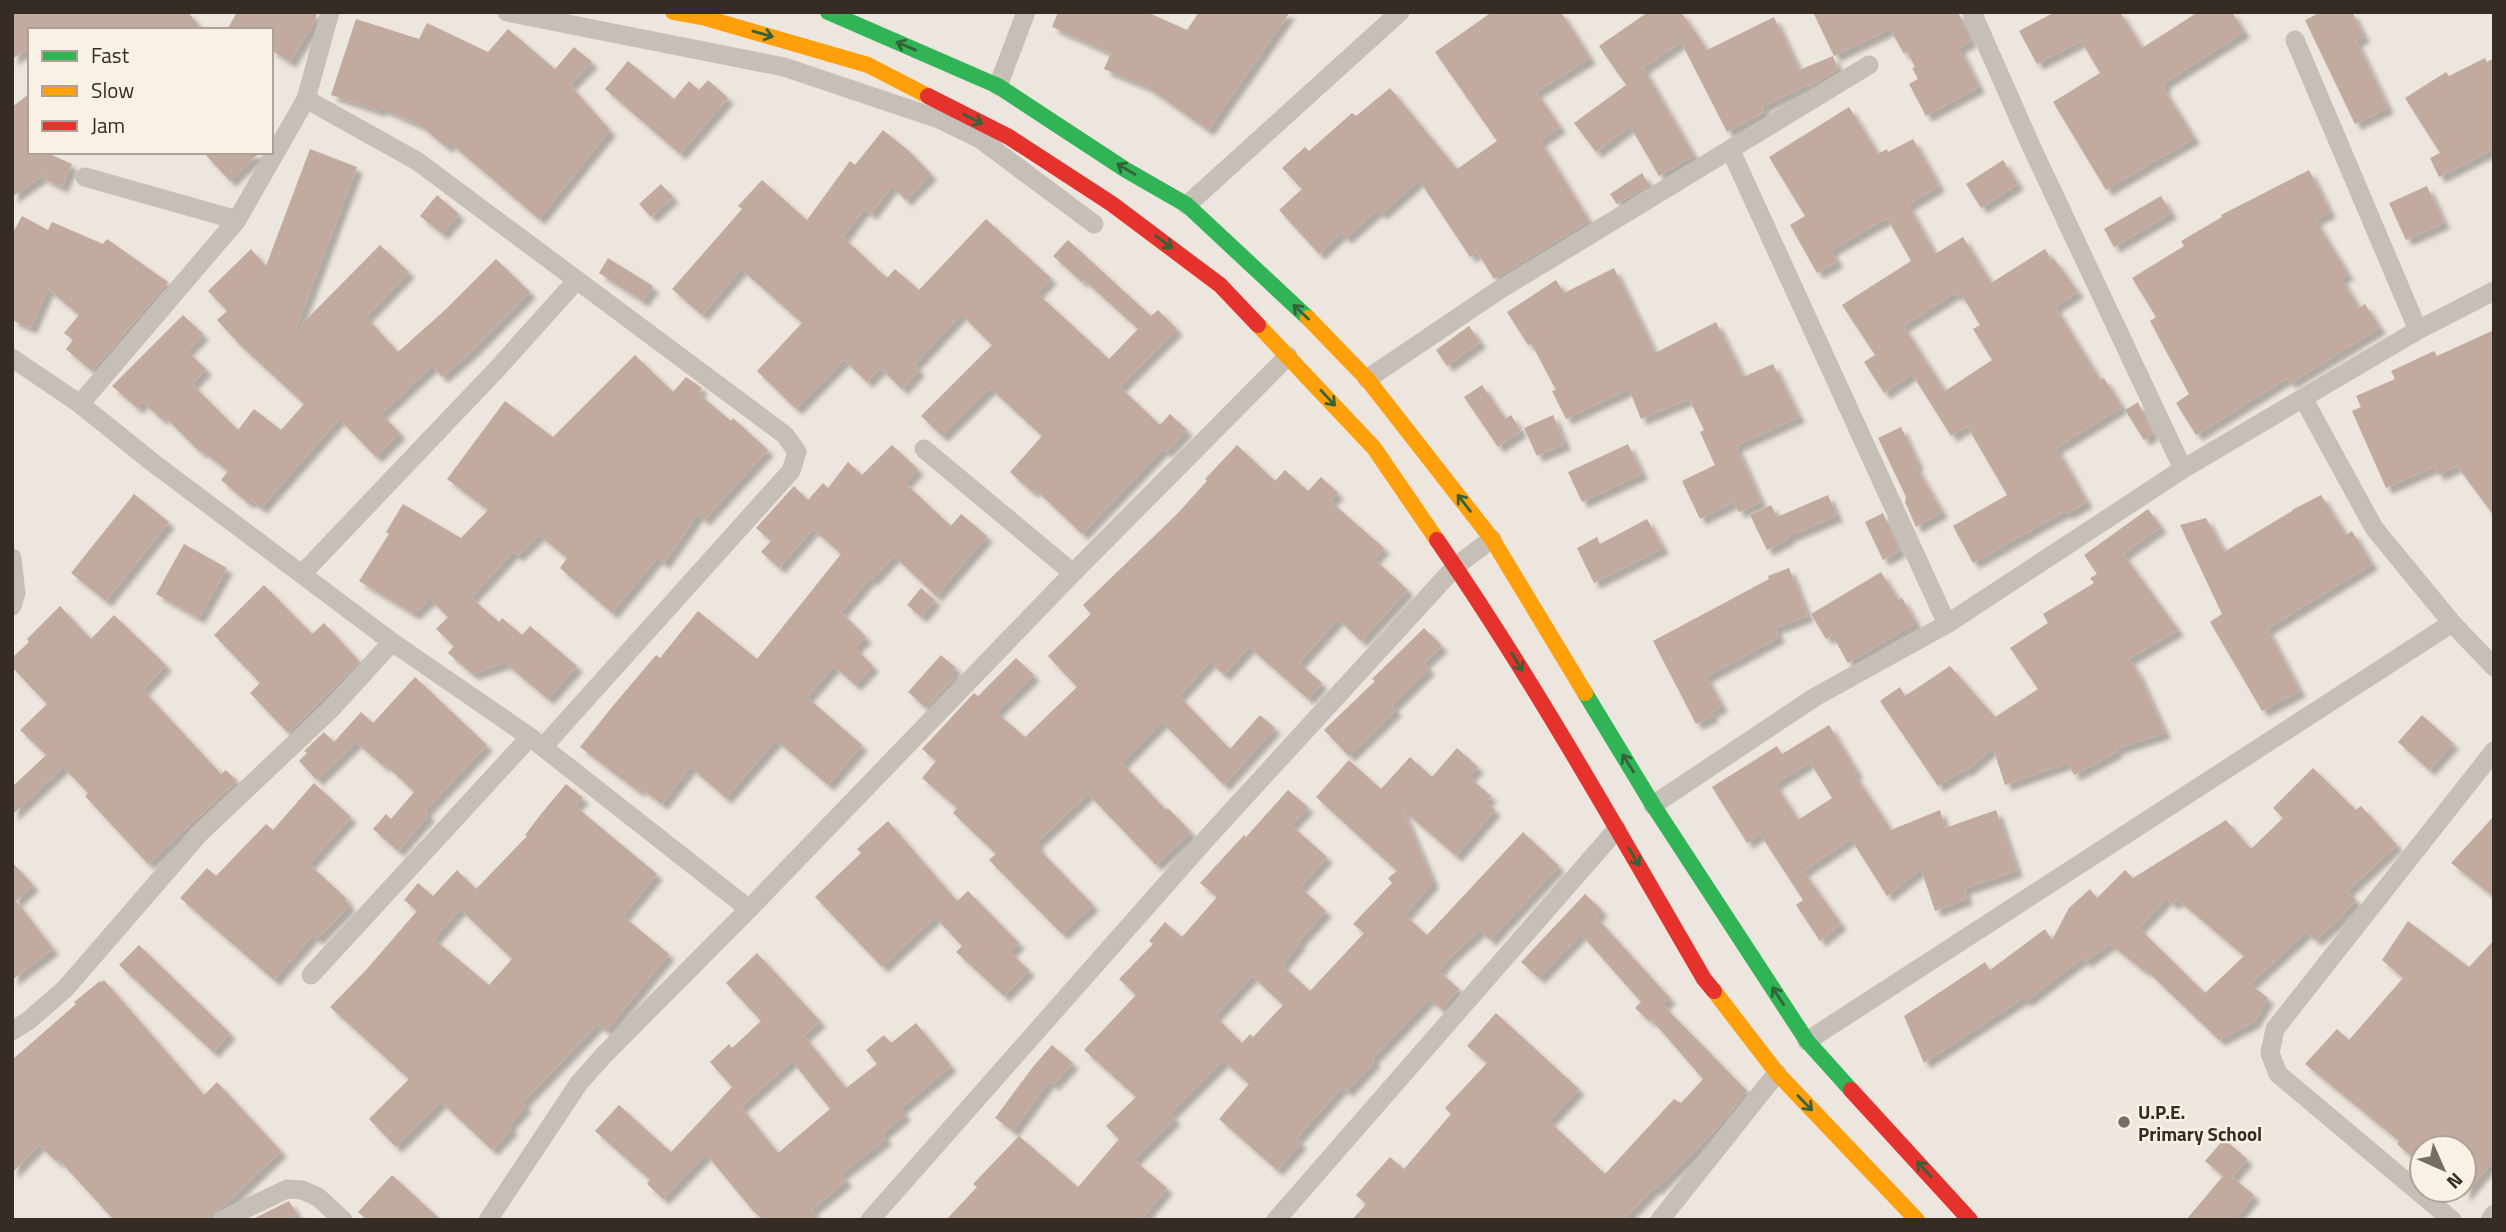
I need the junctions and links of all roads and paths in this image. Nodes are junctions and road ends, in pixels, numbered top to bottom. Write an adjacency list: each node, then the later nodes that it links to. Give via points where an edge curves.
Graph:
1 (330, 12): 11 (street)
2 (508, 12): 16 (street, via 785,67 939,119 979,138)
3 (673, 12): 20 (street, one-way to 20, via 868,65 1009,137 1112,204 1220,285)
4 (828, 12): 10 (street, one-way to 4)
5 (1026, 12): 10 (street)
6 (1400, 12): 14 (street)
7 (1972, 12): 26 (street)
8 (2295, 40): 19 (street)
9 (1869, 65): 12 (street)
10 (998, 86): 14 (street, one-way to 10)
11 (306, 99): 15 (street); 17 (street, via 417,161)
12 (1731, 151): 22 (street, via 1496,292); 34 (street)
13 (85, 177): 15 (street)
14 (1187, 205): 22 (street, one-way to 14)
15 (237, 220): 24 (street)
16 (1094, 224)
17 (577, 280): 31 (street); 37 (street, via 785,435 797,452 791,471)
18 (2494, 290): 19 (street)
19 (2418, 330): 23 (street)
20 (1287, 356): 29 (street, one-way to 29, via 1374,448); 30 (street)
21 (12, 358): 24 (street)
22 (1367, 379): 27 (street, one-way to 22)
23 (2304, 398): 26 (street); 33 (street, via 2374,528)
24 (80, 404): 31 (street)
25 (924, 449): 30 (street)
26 (2183, 469): 34 (street)
27 (1492, 539): 29 (street); 39 (street, one-way to 27)
28 (12, 558): 32 (street, via 16,593)
29 (1456, 566): 40 (street, one-way to 40); 50 (street, via 1207,838)
30 (1073, 573): 41 (street)
31 (302, 574): 35 (street)
32 (12, 607)
33 (2452, 623): 36 (street); 44 (street)
34 (1947, 624): 39 (street, via 1815,697)
35 (392, 642): 37 (street); 43 (street, via 331,709 199,834 65,989)
36 (2494, 667)
37 (537, 742): 41 (street); 42 (street)
38 (2494, 751): 55 (street, via 2275,1029 2270,1053 2278,1074)
39 (1653, 805): 44 (street, one-way to 39)
40 (1617, 829): 45 (street, one-way to 45, via 1704,979); 51 (street)
41 (749, 909): 49 (street, via 579,1083)
42 (311, 975)
43 (12, 1031)
44 (1807, 1041): 54 (street, one-way to 44)
45 (1777, 1073): 52 (street); 53 (street, one-way to 53)
46 (2494, 1214): 56 (street)
47 (222, 1220): 48 (street, via 286,1189 318,1197)
48 (343, 1220)
49 (488, 1220)
50 (870, 1220)
51 (1276, 1220)
52 (1660, 1220)
53 (1917, 1220)
54 (1970, 1220)
55 (2452, 1220)
56 (2490, 1220)

